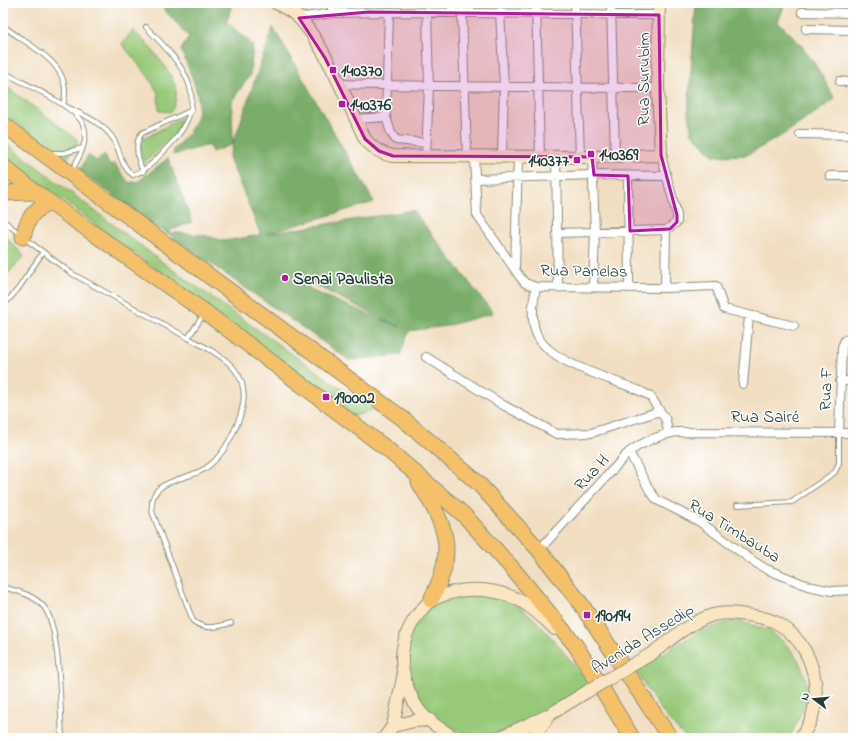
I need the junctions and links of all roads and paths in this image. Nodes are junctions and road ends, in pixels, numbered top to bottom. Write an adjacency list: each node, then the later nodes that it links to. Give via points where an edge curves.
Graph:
1 (332, 3): 20 (street)
2 (369, 3): 11 (street)
3 (410, 3): 13 (street)
4 (452, 3): 15 (street)
5 (490, 3): 17 (street)
6 (536, 3): 21 (street)
7 (575, 3): 23 (street)
8 (610, 3): 24 (street)
9 (282, 5): 25 (main road)
10 (659, 9): 24 (street); 41 (main road, Rua Surubim)
11 (369, 12): 12 (street); 20 (street)
12 (389, 12): 13 (street); 34 (street)
13 (410, 12): 14 (street)
14 (427, 12): 15 (street); 35 (street)
15 (452, 12): 16 (street)
16 (462, 12): 17 (street); 39 (street, Rua Panelas)
17 (490, 12): 18 (street)
18 (500, 12): 21 (street); 37 (street)
19 (802, 12): 22 (street)
20 (332, 13): 25 (street)
21 (537, 13): 23 (street); 36 (street)
22 (853, 13)
23 (576, 14): 24 (street); 38 (street)
24 (610, 14): 40 (street)
25 (299, 18): 33 (main road, via 325,58)
26 (146, 27): 43 (lane, via 172,53 192,87)
27 (6, 28): 42 (lane, via 59,68 66,86)
28 (806, 29): 29 (street)
29 (853, 30)
30 (3, 72): 42 (lane)
31 (840, 81): 32 (street)
32 (853, 83)
33 (338, 84): 34 (street); 45 (main road)
34 (388, 86): 35 (street); 44 (street)
35 (429, 86): 39 (street); 49 (street)
36 (539, 86): 37 (street); 38 (street); 58 (street)
37 (504, 87): 39 (street); 55 (street)
38 (576, 87): 40 (street); 60 (street)
39 (465, 88): 54 (street, Rua Panelas)
40 (614, 88): 41 (street); 57 (street)
41 (658, 88): 53 (main road, Rua Surubim)
42 (64, 104): 50 (lane, via 83,123 86,138); 62 (lane, via 95,121 113,139 128,171 133,175)
43 (192, 110): 62 (lane, via 180,135); 62 (lane, via 142,133 138,138 137,147)
44 (386, 117): 45 (street); 49 (street, via 396,140)
45 (356, 119): 52 (main road, via 365,139 379,151 394,156)
46 (3, 124): 51 (highway)
47 (800, 134): 48 (street)
48 (853, 135)
49 (426, 143): 52 (street)
50 (82, 148): 51 (lane, via 64,153); 63 (lane)
51 (40, 152): 63 (highway)
52 (426, 155): 54 (main road)
53 (661, 155): 57 (main road); 66 (street)
54 (471, 156): 55 (main road); 71 (street, Rua Panelas)
55 (502, 156): 56 (main road)
56 (518, 156): 58 (main road); 69 (street)
57 (615, 156): 60 (main road)
58 (540, 157): 59 (main road)
59 (556, 157): 60 (main road); 70 (street)
60 (586, 157): 64 (street)
61 (3, 166): 72 (highway)
62 (143, 172)
63 (70, 174): 105 (highway, via 402,418 478,484)
64 (594, 176): 65 (street); 70 (street); 78 (street)
65 (628, 176): 66 (street); 77 (street)
66 (666, 176): 76 (street, via 677,215 674,226)
67 (830, 176): 68 (street)
68 (853, 176)
69 (518, 178): 70 (street); 71 (street); 82 (street)
70 (556, 178): 79 (street)
71 (476, 179): 82 (street, Rua Panelas, via 477,215)
72 (35, 192): 73 (highway); 74 (highway)
73 (3, 193)
74 (51, 203): 80 (highway, via 30,216); 89 (highway)
75 (3, 220): 80 (lane)
76 (666, 230): 77 (street); 87 (street)
77 (630, 231): 78 (street); 86 (street)
78 (595, 232): 79 (street); 85 (street)
79 (558, 233): 84 (street)
80 (23, 238): 81 (lane)
81 (43, 252): 88 (lane); 92 (lane, via 72,273)
82 (515, 269): 83 (street, Rua Panelas, via 525,283)
83 (536, 287): 84 (street, Rua Panelas); 98 (street, via 533,306 534,328 545,346 568,362 644,392)
84 (558, 288): 85 (street, Rua Panelas)
85 (593, 288): 86 (street, Rua Panelas)
86 (629, 288): 87 (street, Rua Panelas)
87 (665, 288): 90 (street, Rua Panelas, via 716,286 724,309)
88 (3, 306)
89 (205, 312): 92 (lane); 103 (highway)
90 (749, 316): 91 (street); 97 (street)
91 (794, 326)
92 (188, 338): 109 (lane, via 220,356 236,369 244,388 243,408 233,433 210,465 161,486 151,498 152,511 193,621 202,627 213,628)
93 (853, 338): 96 (street, Rua F, via 845,340 842,347)
94 (426, 357): 98 (street, via 557,434 591,433)
95 (853, 380): 96 (street)
96 (840, 382): 99 (street, Rua F)
97 (743, 384)
98 (660, 410): 100 (street)
99 (839, 432): 100 (street, Rua Sairé); 101 (street, Rua Sairé); 104 (lane, via 839,463 836,472 792,502)
100 (672, 433): 102 (street, Rua H)
101 (853, 433)
102 (629, 452): 105 (street, Rua H); 107 (street, Rua Timbauba, via 650,492 657,500 700,522 753,561 766,569 814,588 832,591)
103 (412, 469): 108 (highway, via 434,506 446,538 446,565); 110 (highway, via 464,515 512,568)
104 (737, 505)
105 (540, 550): 112 (highway, via 581,604)
106 (3, 588): 116 (lane, via 19,591 34,599 44,608 50,621 56,649)
107 (853, 590)
108 (431, 600): 110 (main road, via 466,590 502,593 534,609); 111 (main road, via 419,613 405,637 401,656)
109 (231, 623)
110 (576, 646): 120 (highway)
111 (403, 677): 114 (main road, via 418,710); 115 (main road)
112 (654, 713): 121 (highway); 122 (main road)
113 (549, 715): 118 (main road, Avenida Assedip); 119 (main road); 123 (main road, Avenida Assedip, bridge, via 651,654 692,625 713,615 730,612 758,616 776,622 797,640 806,654 816,683 815,701 811,721)
114 (430, 720): 115 (main road, via 414,721); 117 (main road)
115 (390, 733)
116 (62, 738)
117 (455, 738)
118 (499, 738)
119 (532, 738)
120 (632, 738)
121 (670, 738)
122 (679, 738)
123 (800, 738)

